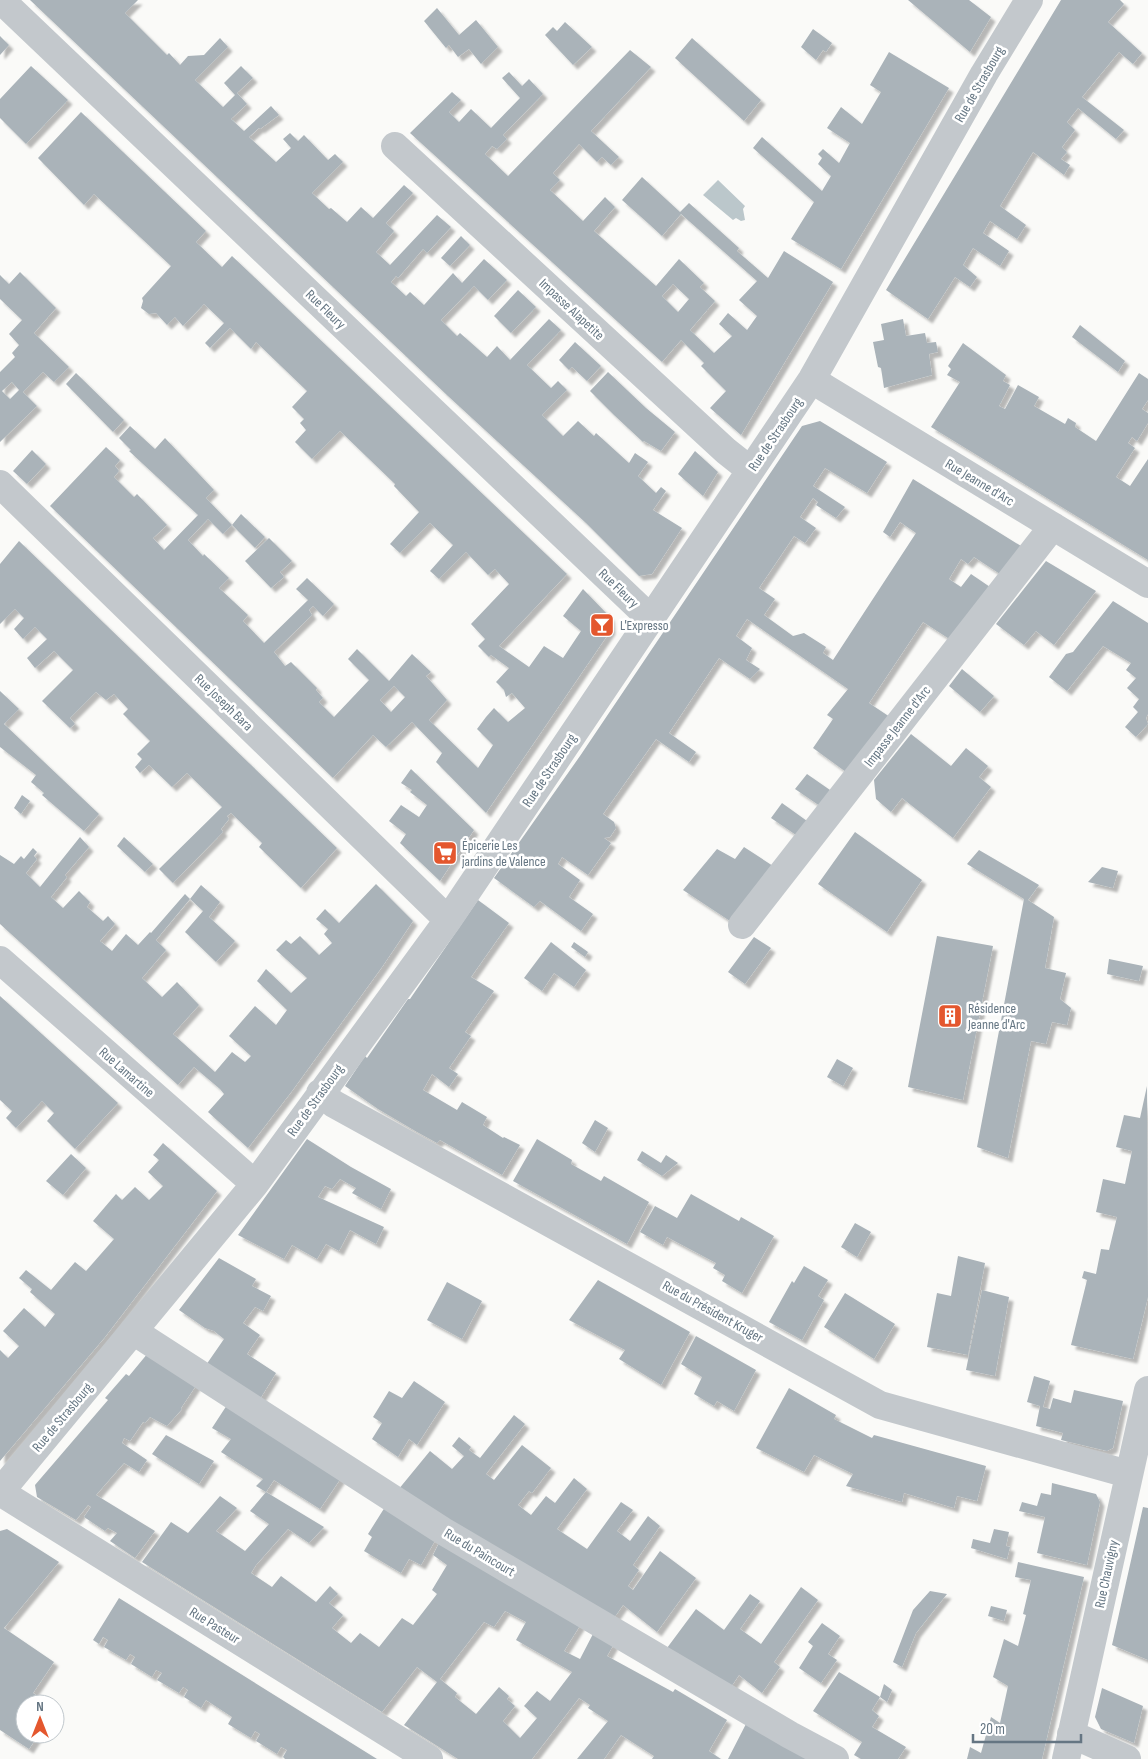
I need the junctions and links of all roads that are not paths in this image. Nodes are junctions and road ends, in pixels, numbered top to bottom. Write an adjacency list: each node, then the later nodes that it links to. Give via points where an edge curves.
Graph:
1 (1, 0): 9 (street, Rue Fleury)
2 (1029, 0): 4 (street, Rue de Strasbourg)
3 (395, 146): 5 (street, Impasse Alapetite)
4 (812, 379): 5 (street, Rue de Strasbourg); 7 (street, Rue Jeanne d'Arc)
5 (750, 470): 9 (street, Rue de Strasbourg)
6 (0, 484): 10 (street, Rue Joseph Bara)
7 (1053, 526): 8 (street, Rue Jeanne d'Arc); 11 (street, Impasse Jeanne d'Arc)
8 (1148, 584)
9 (650, 618): 10 (street, Rue de Strasbourg)
10 (448, 920): 13 (street, Rue de Strasbourg)
11 (742, 925)
12 (0, 960): 14 (street, Rue Lamartine)
13 (320, 1093): 14 (street, Rue de Strasbourg); 17 (street, Rue du Président Kruger, via 334,1104 880,1404)
14 (255, 1184): 15 (street, Rue de Strasbourg)
15 (133, 1331): 18 (street, Rue de Strasbourg); 21 (street, Rue du Paincourt, via 442,1530)
16 (1148, 1390): 17 (street, Rue Chauvigny)
17 (1128, 1474): 19 (street, Rue Chauvigny)
18 (0, 1492): 20 (street, Rue Pasteur)
19 (1069, 1746): 22 (street)
20 (429, 1759)
21 (835, 1759)
22 (1127, 1759)

